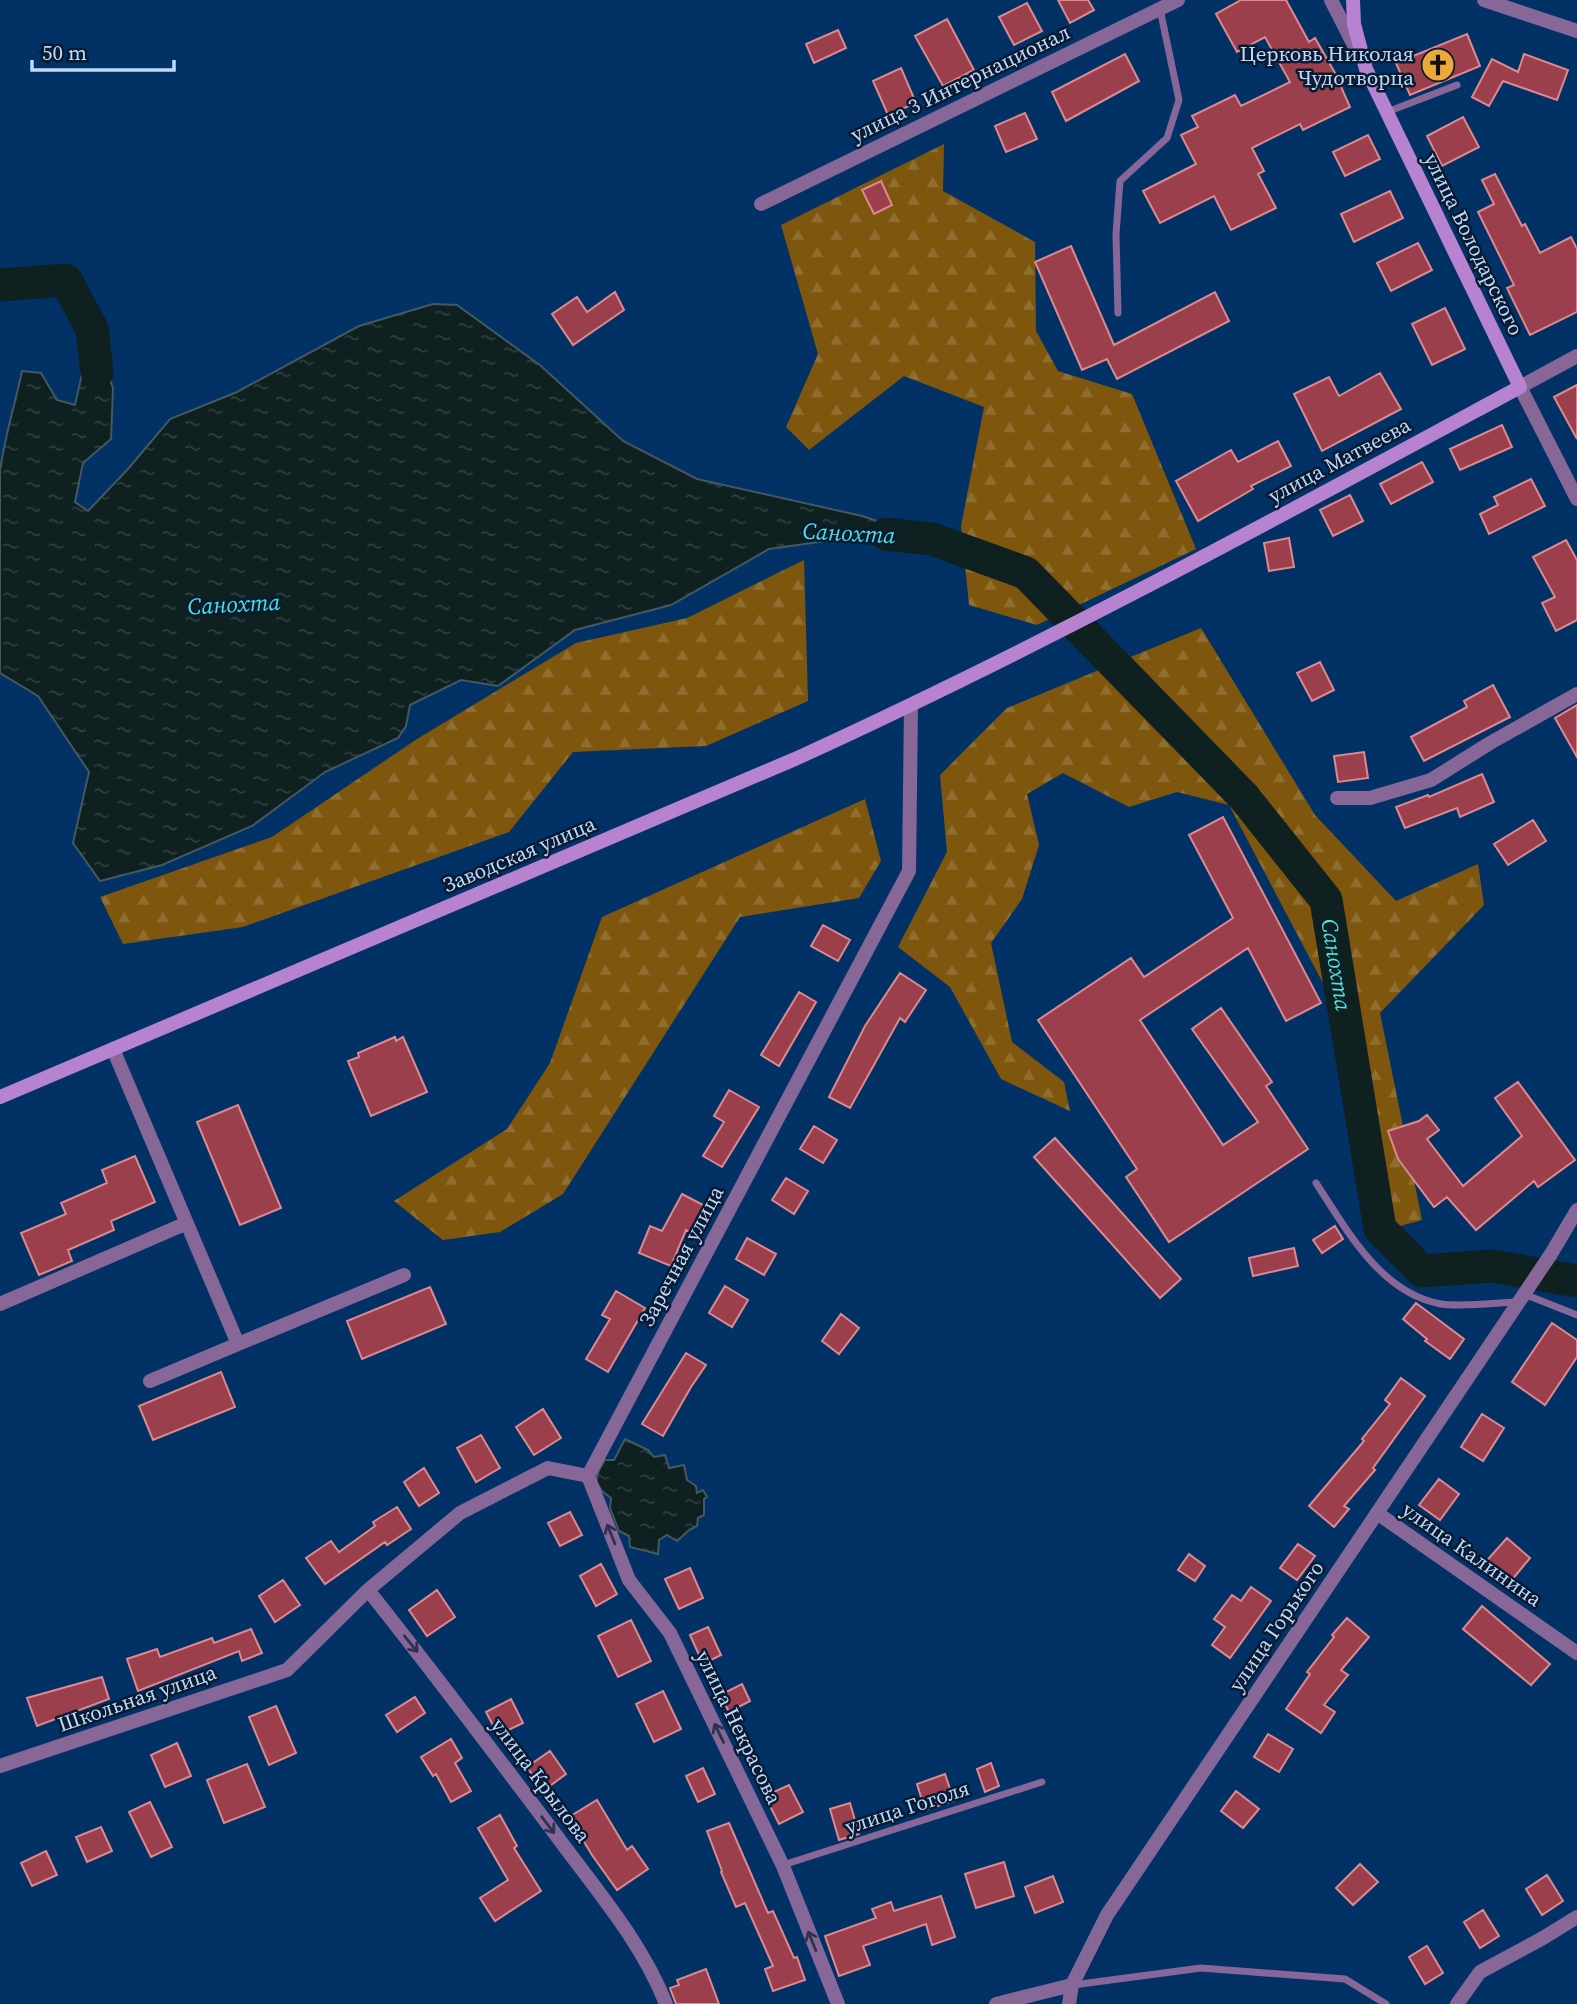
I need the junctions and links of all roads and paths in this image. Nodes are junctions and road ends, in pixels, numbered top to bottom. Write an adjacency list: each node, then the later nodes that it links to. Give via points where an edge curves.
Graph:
1 (1178, 0): 5 (street, улица 3 Интернационал)
2 (1331, 0): 7 (street)
3 (1353, 0): 7 (main road, улица Володарского)
4 (1489, 1): 6 (street)
5 (1160, 9): 10 (street, улица 3 Интернационал); 11 (lane, via 1179,100 1167,138 1120,181)
6 (1577, 31)
7 (1366, 69): 9 (main road, улица Володарского)
8 (1457, 85): 9 (lane)
9 (1387, 112): 13 (main road, улица Володарского)
10 (761, 204)
11 (1118, 313)
12 (1577, 356): 13 (street, улица Матвеева)
13 (1520, 387): 14 (street, улица Володарского); 15 (main road, улица Матвеева)
14 (1577, 499)
15 (1050, 638): 17 (main road, Заводская улица)
16 (1577, 694): 18 (street, via 1431,780 1370,798)
17 (911, 706): 19 (main road, Заводская улица); 30 (street, Заречная улица, via 909,871)
18 (1337, 798)
19 (113, 1049): 20 (main road, Заводская улица); 23 (street)
20 (0, 1097)
21 (1316, 1182): 25 (lane, via 1366,1257 1408,1293 1442,1304)
22 (1577, 1210): 25 (street, улица Горького)
23 (187, 1223): 26 (street); 28 (street)
24 (404, 1275): 28 (street)
25 (1521, 1298): 27 (lane); 31 (street, улица Горького)
26 (0, 1304)
27 (1577, 1315)
28 (239, 1344): 29 (street)
29 (150, 1381)
30 (588, 1476): 32 (street, via 548,1468 460,1513); 36 (street, улица Некрасова, one-way to 30, via 670,1633 629,1580)
31 (1377, 1513): 33 (street, улица Калинина); 38 (street, улица Горького, via 1107,1915)
32 (368, 1590): 34 (street, Школьная улица, via 287,1670); 39 (street, улица Крылова, one-way to 39, via 603,1898 654,1972)
33 (1577, 1653)
34 (0, 1766)
35 (1042, 1782): 36 (lane, улица Гоголя)
36 (783, 1866): 40 (street, улица Некрасова, one-way to 36)
37 (1577, 1917): 44 (street, via 1480,1972)
38 (1072, 1985): 41 (street); 42 (street, улица Горького); 43 (lane, via 1201,1968 1345,1979)
39 (666, 2004)
40 (838, 2004)
41 (996, 2004)
42 (1069, 2004)
43 (1386, 2004)
44 (1457, 2004)

